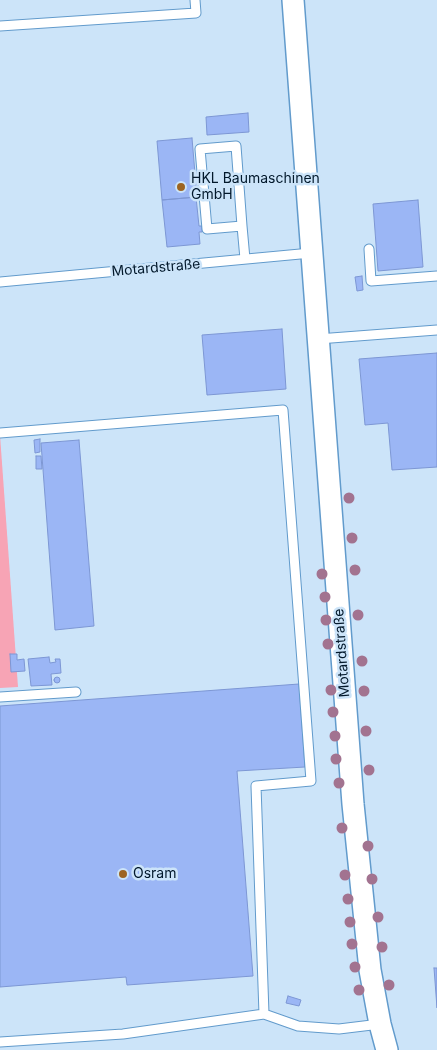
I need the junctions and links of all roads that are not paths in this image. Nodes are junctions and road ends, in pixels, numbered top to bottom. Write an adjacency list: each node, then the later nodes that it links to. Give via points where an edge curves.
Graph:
1 (195, 0): 3 (lane, via 196,12)
2 (293, 0): 6 (street, Motardstraße)
3 (0, 26)
4 (242, 226): 4 (lane, via 236,146 200,149 207,229); 7 (lane)
5 (369, 249): 8 (lane, via 371,281)
6 (312, 253): 7 (lane, Motardstraße); 11 (street, Motardstraße)
7 (245, 259): 9 (lane, Motardstraße)
8 (437, 276)
9 (0, 282)
10 (437, 330): 11 (lane)
11 (318, 339): 16 (street, Motardstraße, via 353,804 370,970)
12 (0, 433): 15 (lane, via 283,410 311,781 256,786)
13 (76, 692): 14 (lane)
14 (0, 697)
15 (264, 1014): 16 (lane, via 298,1026 340,1029); 17 (lane, via 123,1034)
16 (380, 1024): 18 (street, Motardstraße)
17 (0, 1042)
18 (387, 1050)

